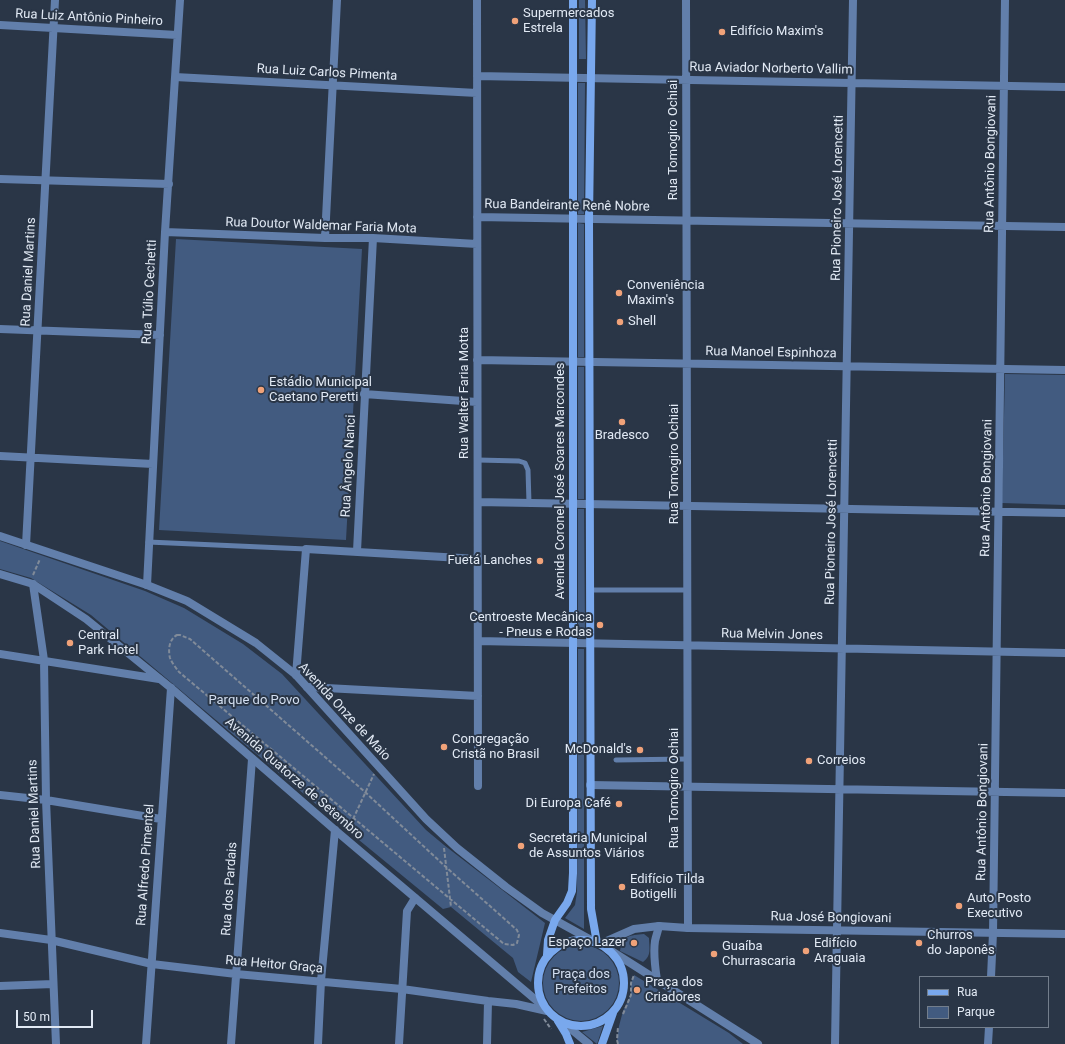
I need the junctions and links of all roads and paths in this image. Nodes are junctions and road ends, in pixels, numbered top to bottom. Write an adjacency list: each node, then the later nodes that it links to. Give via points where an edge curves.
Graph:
1 (55, 0): 11 (street, Rua Daniel Martins)
2 (180, 0): 12 (street, Rua Túlio Cechetti)
3 (338, 0): 19 (street)
4 (477, 0): 13 (street, Rua Walter Faria Motta)
5 (573, 0): 15 (main road, Avenida Coronel José Soares Marcondes)
6 (592, 0): 16 (main road)
7 (686, 0): 17 (street, Rua Tomogiro Ochiai)
8 (854, 0): 18 (street, Rua Pioneiro José Lorencetti)
9 (1005, 0): 20 (street, Rua Antônio Bongiovani)
10 (0, 25): 11 (street, Rua Luiz Antônio Pinheiro)
11 (54, 27): 12 (street, Rua Luiz Antônio Pinheiro); 24 (street, Rua Daniel Martins)
12 (177, 35): 14 (street, Rua Túlio Cechetti)
13 (477, 76): 15 (street, Rua Aviador Norberto Vallim); 22 (street, Rua Walter Faria Motta)
14 (175, 77): 19 (street, Rua Luiz Carlos Pimenta); 25 (street, Rua Túlio Cechetti)
15 (573, 78): 16 (street, Rua Aviador Norberto Vallim); 27 (main road, Avenida Coronel José Soares Marcondes)
16 (591, 78): 17 (street, Rua Aviador Norberto Vallim); 28 (main road)
17 (686, 80): 18 (street, Rua Aviador Norberto Vallim); 29 (street, Rua Tomogiro Ochiai)
18 (852, 83): 20 (street, Rua Aviador Norberto Vallim); 30 (street, Rua Pioneiro José Lorencetti)
19 (332, 85): 22 (street, Rua Luiz Carlos Pimenta); 34 (street)
20 (1004, 86): 21 (street, Rua Aviador Norberto Vallim); 31 (street, Rua Antônio Bongiovani)
21 (1065, 86)
22 (477, 94): 26 (street, Rua Walter Faria Motta)
23 (0, 179): 24 (street)
24 (46, 181): 25 (street); 38 (street, Rua Daniel Martins)
25 (169, 184): 33 (street, Rua Túlio Cechetti)
26 (477, 217): 27 (street, Rua Bandeirante Renê Nobre); 36 (street, Rua Walter Faria Motta)
27 (573, 218): 28 (street, Rua Bandeirante Renê Nobre); 41 (main road, Avenida Coronel José Soares Marcondes)
28 (589, 219): 29 (street, Rua Bandeirante Renê Nobre); 42 (main road)
29 (687, 221): 30 (street, Rua Bandeirante Renê Nobre); 43 (street, Rua Tomogiro Ochiai)
30 (849, 223): 31 (street, Rua Bandeirante Renê Nobre); 44 (street, Rua Pioneiro José Lorencetti)
31 (1002, 226): 32 (street, Rua Bandeirante Renê Nobre); 45 (street, Rua Antônio Bongiovani)
32 (1065, 227)
33 (165, 232): 34 (street, Rua Doutor Waldemar Faria Mota); 39 (street, Rua Túlio Cechetti)
34 (325, 238): 35 (street, Rua Doutor Waldemar Faria Mota)
35 (373, 238): 36 (street, Rua Doutor Waldemar Faria Mota); 47 (street, Rua Ângelo Nanci)
36 (477, 244): 40 (street, Rua Walter Faria Motta)
37 (0, 329): 38 (street)
38 (38, 330): 39 (street); 50 (street, Rua Daniel Martins)
39 (160, 336): 52 (street, Rua Túlio Cechetti)
40 (477, 360): 41 (street, Rua Manoel Espinhoza); 48 (street, Rua Walter Faria Motta)
41 (573, 362): 42 (street, Rua Manoel Espinhoza); 55 (main road, Avenida Coronel José Soares Marcondes)
42 (589, 362): 43 (street, Rua Manoel Espinhoza); 56 (main road)
43 (687, 364): 44 (street, Rua Manoel Espinhoza); 57 (street, Rua Tomogiro Ochiai)
44 (847, 366): 45 (street, Rua Manoel Espinhoza); 58 (street, Rua Pioneiro José Lorencetti)
45 (1000, 368): 46 (street, Rua Manoel Espinhoza); 59 (street, Rua Antônio Bongiovani)
46 (1065, 370)
47 (364, 394): 48 (street); 66 (street, Rua Ângelo Nanci)
48 (477, 402): 51 (street, Rua Walter Faria Motta)
49 (0, 456): 50 (street)
50 (31, 457): 52 (street); 63 (street, Rua Daniel Martins)
51 (478, 460): 53 (street, Rua Walter Faria Motta); 54 (lane, via 525,463 528,470)
52 (153, 464): 62 (street, Rua Túlio Cechetti)
53 (478, 502): 54 (street); 67 (street, Rua Walter Faria Motta)
54 (529, 503): 55 (street)
55 (573, 504): 56 (street); 74 (main road, Avenida Coronel José Soares Marcondes)
56 (589, 504): 57 (street); 71 (main road)
57 (687, 506): 58 (street); 72 (street, Rua Tomogiro Ochiai)
58 (844, 508): 59 (street); 77 (street, Rua Pioneiro José Lorencetti)
59 (999, 511): 60 (street); 78 (street, Rua Antônio Bongiovani)
60 (1065, 512)
61 (0, 536): 63 (street, Avenida Onze de Maio)
62 (148, 542): 64 (lane); 70 (street, Rua Túlio Cechetti)
63 (26, 545): 65 (street, Avenida Onze de Maio)
64 (306, 549): 66 (street); 82 (street)
65 (43, 551): 69 (path); 70 (street, Avenida Onze de Maio)
66 (357, 552): 67 (street)
67 (478, 559): 73 (street, Rua Walter Faria Motta)
68 (0, 574): 69 (street, Avenida Quatorze de Setembro)
69 (32, 581): 81 (street, Rua Daniel Martins); 83 (street, Avenida Quatorze de Setembro, via 86,619)
70 (146, 586): 82 (street, Avenida Onze de Maio, via 187,602 225,624 256,643)
71 (590, 590): 72 (lane); 75 (main road)
72 (687, 590): 76 (street, Rua Tomogiro Ochiai)
73 (478, 641): 74 (street, Rua Melvin Jones); 86 (street, Rua Walter Faria Motta)
74 (573, 643): 75 (street, Rua Melvin Jones); 109 (main road, Avenida Coronel José Soares Marcondes, via 572,891)
75 (590, 643): 76 (street, Rua Melvin Jones); 91 (main road)
76 (687, 645): 77 (street, Rua Melvin Jones); 88 (street, Rua Tomogiro Ochiai)
77 (842, 648): 78 (street, Rua Melvin Jones); 94 (street, Rua Pioneiro José Lorencetti)
78 (997, 652): 79 (street, Rua Melvin Jones); 96 (street, Rua Antônio Bongiovani)
79 (1065, 653)
80 (0, 654): 81 (street)
81 (44, 660): 83 (street); 99 (street, Rua Daniel Martins)
82 (296, 676): 84 (street, Avenida Onze de Maio)
83 (159, 678): 85 (street, Avenida Quatorze de Setembro)
84 (307, 687): 86 (street); 109 (street, Avenida Onze de Maio, via 426,819 480,867)
85 (171, 688): 87 (street, Avenida Quatorze de Setembro); 100 (street, Rua Alfredo Pimentel)
86 (478, 696): 92 (street, Rua Walter Faria Motta)
87 (252, 759): 102 (street, Avenida Quatorze de Setembro); 120 (street, Rua dos Pardais)
88 (687, 759): 89 (lane); 93 (street, Rua Tomogiro Ochiai)
89 (616, 760)
90 (374, 774): 95 (path)
91 (590, 785): 93 (street); 117 (main road, via 591,909)
92 (478, 786)
93 (687, 787): 94 (street); 111 (street, Rua Tomogiro Ochiai)
94 (839, 790): 96 (street); 112 (street, Rua Pioneiro José Lorencetti)
95 (365, 792): 101 (path); 101 (path, via 190,639 180,634 174,636 169,648 170,659 179,672); 105 (path)
96 (995, 792): 97 (street); 114 (street, Rua Antônio Bongiovani)
97 (1065, 793)
98 (0, 795): 99 (street)
99 (46, 800): 100 (street); 116 (street, Rua Daniel Martins)
100 (161, 818): 119 (street, Rua Alfredo Pimentel)
101 (354, 818): 103 (path); 107 (path)
102 (335, 830): 106 (street, Avenida Quatorze de Setembro); 124 (street)
103 (348, 831)
104 (444, 845): 105 (path)
105 (447, 868): 107 (path); 107 (path, via 517,930 517,943 504,944)
106 (415, 898): 127 (street, via 407,911); 129 (street, Avenida Quatorze de Setembro)
107 (450, 899): 108 (path)
108 (451, 907)
109 (555, 920): 117 (street, Avenida Onze de Maio); 118 (main road, Avenida Coronel José Soares Marcondes, via 548,940)
110 (658, 926): 111 (street, Rua José Bongiovani); 117 (street, Rua José Bongiovani, via 634,929); 123 (street, via 654,964)
111 (688, 928): 112 (street, Rua José Bongiovani)
112 (837, 929): 114 (street, Rua José Bongiovani); 147 (street, Rua Pioneiro José Lorencetti)
113 (0, 933): 116 (street, Rua Heitor Graça)
114 (993, 933): 115 (street, Rua José Bongiovani); 122 (street, Rua Antônio Bongiovani)
115 (1065, 934)
116 (51, 940): 119 (street, Rua Heitor Graça); 125 (street, Rua Daniel Martins)
117 (599, 944): 118 (main road, via 578,940 563,944); 123 (street, Avenida Onze de Maio); 130 (main road, via 616,957 623,970 625,985 622,1000)
118 (548, 955): 129 (main road, via 542,962 537,983)
119 (152, 964): 120 (street, Rua Heitor Graça); 137 (street, Rua Alfredo Pimentel)
120 (236, 974): 124 (street, Rua Heitor Graça); 138 (street, Rua dos Pardais)
121 (634, 974): 131 (path, via 631,995)
122 (991, 976)
123 (657, 980): 146 (street, Avenida Onze de Maio)
124 (321, 981): 127 (street, Rua Heitor Graça); 139 (street)
125 (53, 984): 126 (street); 136 (street, Rua Daniel Martins)
126 (0, 986)
127 (402, 989): 128 (street, Rua Heitor Graça); 140 (street)
128 (488, 1002): 129 (street, Rua Heitor Graça); 141 (street)
129 (545, 1008): 132 (main road)
130 (613, 1013): 133 (main road, via 601,1022 586,1027); 144 (main road)
131 (621, 1018)
132 (557, 1020): 133 (main road); 142 (main road)
133 (566, 1025): 143 (street)
134 (619, 1026): 145 (path)
135 (989, 1028): 148 (street)
136 (56, 1044)
137 (146, 1044)
138 (231, 1044)
139 (318, 1044)
140 (399, 1044)
141 (487, 1044)
142 (570, 1044)
143 (589, 1044)
144 (602, 1044)
145 (618, 1044)
146 (758, 1044)
147 (835, 1044)
148 (988, 1044)

